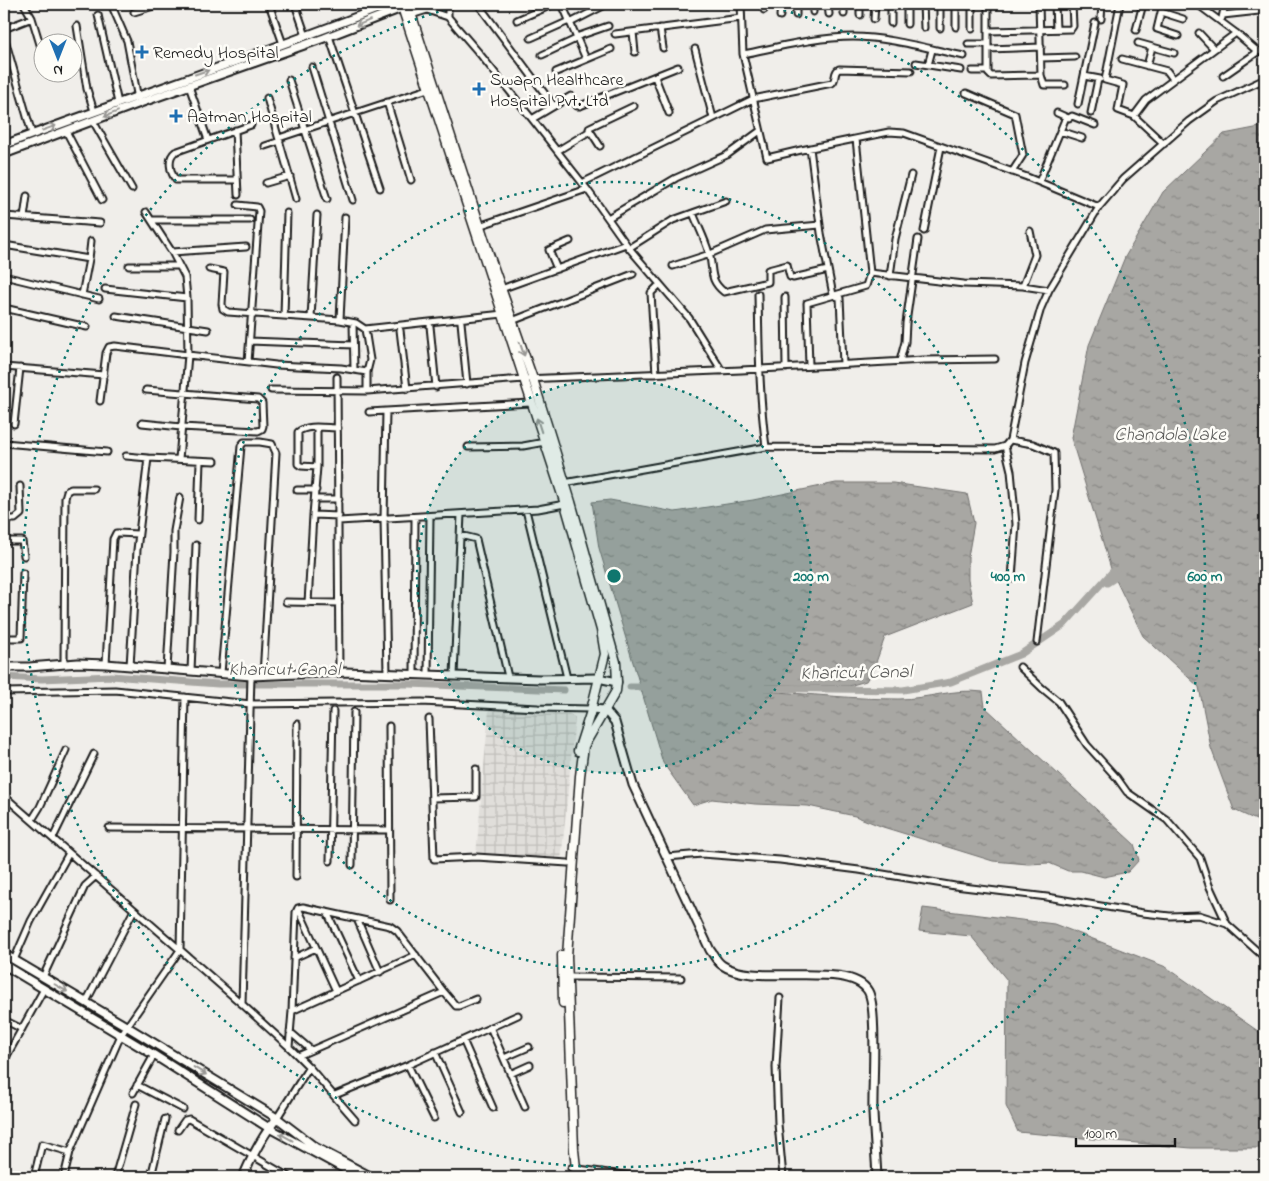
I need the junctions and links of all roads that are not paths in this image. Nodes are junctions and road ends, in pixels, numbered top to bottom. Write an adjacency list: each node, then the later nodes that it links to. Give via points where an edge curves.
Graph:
1 (24, 4): 55 (street)
2 (111, 4): 133 (street, via 127,41)
3 (160, 4): 39 (street)
4 (268, 4): 90 (street)
5 (295, 4): 84 (street)
6 (390, 4): 84 (street)
7 (448, 4): 54 (street)
8 (478, 4): 140 (street)
9 (554, 4): 59 (street)
10 (562, 4): 61 (street)
11 (613, 4): 61 (street)
12 (741, 4): 56 (street)
13 (764, 4): 40 (street)
14 (780, 4): 53 (street)
15 (796, 4): 50 (street)
16 (813, 4): 44 (street)
17 (828, 4): 46 (street)
18 (844, 4): 47 (street)
19 (860, 4): 51 (street)
20 (874, 4): 60 (street)
21 (891, 4): 63 (street)
22 (907, 4): 65 (street)
23 (923, 4): 70 (street)
24 (940, 4): 71 (street)
25 (956, 4): 68 (street)
26 (972, 4): 72 (street)
27 (988, 4): 77 (street)
28 (1039, 4): 74 (street)
29 (1055, 4): 75 (street)
30 (1072, 4): 75 (street, via 1072,28)
31 (1102, 4): 57 (street)
32 (1120, 4): 128 (street)
33 (1143, 4): 76 (street)
34 (1163, 4): 45 (street)
35 (1197, 4): 41 (street)
36 (1208, 4): 41 (street)
37 (1225, 4): 52 (street)
38 (406, 5): 49 (main road); 85 (street, one-way to 85); 131 (main road)
39 (153, 6): 43 (street)
40 (764, 10)
41 (1206, 11): 62 (street)
42 (1259, 11): 52 (street)
43 (134, 12)
44 (813, 12)
45 (1161, 12): 58 (street); 86 (street, via 1157,29)
46 (829, 14)
47 (844, 14)
48 (98, 15): 137 (street)
49 (411, 15): 54 (street, via 427,10); 131 (main road)
50 (796, 15)
51 (860, 15)
52 (1223, 15): 62 (street)
53 (780, 16)
54 (448, 17): 150 (street)
55 (32, 18): 73 (street); 78 (street)
56 (741, 18): 69 (street); 103 (street)
57 (1101, 19)
58 (1183, 19)
59 (517, 20)
60 (874, 20)
61 (569, 22): 87 (street); 88 (street)
62 (1222, 22): 81 (street)
63 (891, 23)
64 (1095, 23): 122 (street)
65 (907, 24)
66 (77, 26): 142 (street)
67 (608, 26): 88 (street)
68 (956, 27)
69 (660, 28): 79 (street); 94 (street)
70 (924, 28)
71 (940, 28)
72 (972, 28)
73 (4, 29)
74 (1040, 30): 75 (street); 77 (street); 95 (street)
75 (1056, 30)
76 (1136, 30)
77 (988, 31): 92 (street)
78 (36, 32)
79 (633, 32): 82 (street); 100 (street)
80 (1199, 33): 98 (street)
81 (1236, 33): 98 (street); 101 (street)
82 (615, 34)
83 (4, 36): 161 (street)
84 (306, 36): 90 (street)
85 (329, 36): 130 (street); 143 (street)
86 (1178, 36)
87 (531, 38)
88 (576, 38): 104 (street); 108 (street)
89 (1138, 43): 93 (street)
90 (283, 44): 133 (street, one-way to 90)
91 (968, 44): 92 (street)
92 (988, 46): 95 (street); 118 (street)
93 (1152, 47): 102 (street); 112 (street)
94 (663, 48)
95 (1040, 48): 107 (street)
96 (611, 49): 108 (street)
97 (695, 49): 149 (street)
98 (1214, 49): 125 (street)
99 (932, 50): 103 (street, via 875,38 850,37); 105 (street); 111 (street)
100 (635, 52)
101 (1262, 52): 123 (street)
102 (1174, 53)
103 (743, 54): 135 (street)
104 (542, 55)
105 (964, 56)
106 (1075, 57): 107 (street)
107 (1041, 58): 120 (street)
108 (586, 59): 119 (street)
109 (1122, 59): 112 (street)
110 (916, 63): 111 (street)
111 (928, 65): 115 (street)
112 (1147, 66): 125 (street, via 1167,71)
113 (312, 67): 152 (street)
114 (678, 67): 121 (street)
115 (961, 70)
116 (910, 71): 135 (street, via 839,69 832,83)
117 (972, 71): 118 (street)
118 (988, 71): 120 (street, via 991,76)
119 (556, 72)
120 (1041, 75): 129 (street, via 1044,85)
121 (655, 76): 140 (street, via 580,106 571,96); 144 (street)
122 (1084, 76): 124 (street); 139 (street)
123 (1223, 76)
124 (1098, 79): 128 (street); 146 (street)
125 (1173, 79): 147 (street, via 1146,100)
126 (1265, 79): 166 (street, via 1217,101)
127 (289, 80): 156 (street)
128 (1105, 80): 147 (street, via 1123,85 1118,110)
129 (1065, 85)
130 (189, 86): 138 (street); 164 (street)
131 (432, 87): 136 (street); 206 (main road)
132 (966, 94): 174 (street, via 1015,114 1023,155)
133 (137, 96): 137 (street); 138 (street)
134 (267, 98): 165 (street)
135 (753, 99): 149 (street); 160 (street)
136 (387, 102): 143 (street); 178 (street)
137 (118, 103): 142 (street)
138 (140, 104): 151 (street, one-way to 151)
139 (1078, 104)
140 (554, 106): 150 (street)
141 (634, 106): 159 (street, via 590,126)
142 (94, 111): 161 (street, one-way to 142)
143 (355, 113): 152 (street); 182 (street)
144 (669, 113)
145 (1057, 113): 148 (street)
146 (1091, 113)
147 (1134, 116): 166 (street)
148 (1066, 117): 154 (street, via 1072,116); 157 (street)
149 (713, 118): 180 (street)
150 (532, 119): 172 (street)
151 (93, 121): 158 (street); 183 (street)
152 (329, 122): 156 (street); 190 (street)
153 (251, 124): 155 (street)
154 (1095, 125)
155 (235, 130): 164 (street); 177 (street)
156 (305, 130): 165 (street); 188 (street)
157 (1060, 130): 162 (street); 179 (street)
158 (66, 131): 173 (street); 189 (street)
159 (590, 131): 169 (street); 172 (street)
160 (760, 131): 171 (street, via 767,158); 201 (street, via 727,155 676,178)
161 (32, 134): 167 (street)
162 (1082, 138)
163 (856, 139): 170 (street, via 904,132); 171 (street); 224 (street)
164 (208, 140): 177 (street, via 171,155 173,177 176,180)
165 (280, 140): 168 (street); 176 (street)
166 (1164, 144): 193 (street, via 1123,179)
167 (4, 145)
168 (264, 146)
169 (600, 146)
170 (941, 147): 174 (street); 207 (street)
171 (810, 148): 205 (street)
172 (558, 151): 180 (street)
173 (4, 154)
174 (1012, 172): 179 (street)
175 (911, 175): 227 (street)
176 (290, 176): 181 (street); 187 (street)
177 (237, 180): 185 (street)
178 (410, 180)
179 (1039, 182): 193 (street)
180 (582, 183): 184 (street)
181 (266, 184)
182 (380, 188)
183 (132, 189)
184 (587, 189): 201 (street); 206 (street)
185 (238, 195)
186 (27, 196): 200 (street)
187 (296, 198)
188 (327, 199)
189 (102, 200)
190 (353, 200)
191 (726, 201): 196 (street)
192 (238, 205): 241 (street, via 257,207 259,211)
193 (1099, 207): 233 (street)
194 (146, 212): 202 (street)
195 (287, 213): 244 (street)
196 (692, 213): 213 (street); 216 (street)
197 (317, 215): 245 (street)
198 (4, 216): 200 (street)
199 (345, 217): 246 (street)
200 (24, 218): 204 (street)
201 (608, 218): 213 (street)
202 (152, 220): 203 (street); 215 (street)
203 (250, 220)
204 (100, 223)
205 (820, 225): 216 (street, via 765,230); 223 (street)
206 (478, 226): 232 (main road); 242 (main road)
207 (924, 231)
208 (1030, 231): 230 (street, via 1035,254)
209 (918, 239): 228 (street)
210 (91, 241): 217 (street)
211 (570, 241): 222 (street, via 549,250)
212 (4, 245): 217 (street)
213 (628, 246): 222 (street); 229 (street)
214 (246, 247): 215 (street)
215 (172, 252): 219 (street)
216 (710, 254): 220 (street); 223 (street, via 714,283 724,292 768,282 768,270 787,265 793,278)
217 (89, 259): 235 (street)
218 (129, 266): 219 (street)
219 (179, 266): 238 (street, via 185,277)
220 (673, 266)
221 (209, 269): 241 (street, via 224,272 223,309)
222 (557, 269): 232 (street)
223 (828, 270): 236 (street)
224 (870, 273): 227 (street); 236 (street, via 866,286)
225 (633, 274): 247 (street)
226 (4, 276): 235 (street)
227 (890, 276): 228 (street)
228 (913, 278): 230 (street); 260 (street)
229 (660, 284): 269 (street, via 689,318); 271 (street, via 651,293)
230 (1023, 286): 233 (street)
231 (105, 289): 238 (street)
232 (501, 289): 247 (main road)
233 (1049, 290): 293 (street, via 1025,363)
234 (758, 294): 267 (street)
235 (82, 295): 239 (street)
236 (833, 295): 262 (street, via 840,298); 263 (street, via 806,302)
237 (785, 297): 266 (street)
238 (187, 298): 252 (street)
239 (99, 299)
240 (4, 308): 251 (street)
241 (252, 314): 244 (street); 256 (street)
242 (503, 314): 253 (street); 274 (main road)
243 (116, 316): 252 (street)
244 (284, 316): 245 (street)
245 (310, 318): 246 (street)
246 (340, 320): 249 (street)
247 (512, 321): 275 (main road, one-way to 275)
248 (461, 322): 276 (street)
249 (353, 323): 253 (street); 257 (street)
250 (430, 326): 277 (street)
251 (87, 327)
252 (187, 327): 254 (street); 258 (street)
253 (365, 329): 270 (street, via 370,360)
254 (208, 330)
255 (400, 330): 278 (street)
256 (250, 341): 257 (street); 261 (street)
257 (354, 345): 268 (street)
258 (188, 355): 261 (street); 272 (street, via 109,347); 283 (street)
259 (995, 359): 260 (street)
260 (900, 361): 262 (street)
261 (248, 362): 268 (street)
262 (843, 364): 263 (street)
263 (809, 366): 266 (street)
264 (4, 367): 265 (street)
265 (20, 368): 272 (street); 289 (street)
266 (786, 368): 267 (street)
267 (759, 369): 269 (street); 298 (street)
268 (354, 370): 270 (street)
269 (722, 371): 271 (street)
270 (367, 372): 281 (street)
271 (656, 374): 275 (street)
272 (104, 375): 284 (street)
273 (338, 377): 282 (street)
274 (524, 379): 275 (street); 276 (street); 285 (main road)
275 (533, 379): 306 (main road)
276 (467, 384): 277 (street)
277 (436, 387): 278 (street)
278 (407, 389): 281 (street)
279 (146, 390): 283 (street)
280 (271, 390): 282 (street)
281 (367, 391): 282 (street)
282 (337, 392): 292 (street)
283 (185, 393): 290 (street); 290 (street, via 261,400 263,426 258,431)
284 (100, 401)
285 (532, 403): 286 (street); 294 (main road, one-way to 285)
286 (386, 411): 287 (street); 322 (street)
287 (368, 412)
288 (142, 423): 290 (street)
289 (14, 424)
290 (182, 427): 302 (street)
291 (317, 428): 292 (street); 305 (street); 305 (street, via 306,427 298,432 297,460 301,466)
292 (338, 428): 313 (street)
293 (1010, 440): 296 (street); 335 (street, via 1033,444 1054,453 1055,490)
294 (544, 442): 297 (street, via 523,446); 306 (main road)
295 (4, 443): 299 (street)
296 (1005, 446): 298 (street, via 995,450); 330 (street, via 1012,471 1016,524)
297 (468, 447)
298 (766, 448): 306 (street)
299 (107, 452)
300 (126, 456): 301 (street)
301 (148, 458): 302 (street); 324 (street)
302 (179, 459): 303 (street)
303 (200, 461): 304 (street); 323 (street)
304 (215, 461)
305 (317, 467): 310 (street)
306 (562, 484): 314 (main road); 354 (main road, via 616,662)
307 (20, 486): 321 (street, via 21,514 15,519)
308 (94, 489): 336 (street, via 67,491)
309 (297, 490): 310 (street)
310 (316, 490): 312 (street)
311 (180, 498): 341 (street, via 174,531)
312 (315, 499): 313 (street); 317 (street)
313 (339, 499): 320 (street)
314 (565, 504): 315 (street); 353 (main road, via 601,630 605,654)
315 (526, 510): 316 (street); 352 (street)
316 (461, 514): 318 (street); 325 (street)
317 (313, 515): 320 (street); 332 (street)
318 (430, 516): 319 (street); 347 (street)
319 (415, 517): 322 (street); 346 (street)
320 (339, 518): 322 (street); 333 (street)
321 (4, 519)
322 (384, 519): 345 (street)
323 (198, 520)
324 (138, 534): 337 (street, via 118,533 113,539); 338 (street)
325 (460, 535): 350 (street); 351 (street, via 476,539)
326 (4, 541): 328 (street, via 22,541)
327 (196, 544): 342 (street)
328 (24, 556)
329 (22, 573): 334 (street, via 21,638)
330 (1012, 578)
331 (286, 602): 332 (street)
332 (308, 603): 333 (street)
333 (339, 603): 343 (street)
334 (4, 638)
335 (1037, 642)
336 (64, 664): 337 (street); 339 (street)
337 (106, 664): 338 (street)
338 (130, 666): 341 (street)
339 (4, 667)
340 (1020, 667): 391 (street, via 1059,702 1086,744 1127,792 1167,820 1200,858)
341 (167, 669): 342 (street)
342 (191, 671): 344 (street)
343 (339, 672): 345 (street); 349 (street)
344 (221, 673): 348 (street); 349 (street, via 241,446 250,441 272,444 276,453)
345 (387, 674): 346 (street)
346 (414, 674): 347 (street)
347 (428, 675): 350 (street)
348 (252, 676): 349 (street); 357 (street)
349 (263, 676)
350 (454, 676): 351 (street)
351 (508, 678): 352 (street)
352 (567, 678): 353 (street)
353 (598, 678): 354 (street); 358 (main road)
354 (617, 682): 359 (main road, via 616,691)
355 (4, 692): 356 (street, via 115,690)
356 (185, 697): 357 (street); 372 (street)
357 (251, 704): 358 (street, via 422,702); 373 (street)
358 (591, 709): 359 (street); 382 (main road, via 579,745)
359 (605, 710): 380 (street, via 615,722 633,785); 401 (main road, via 584,746 572,873)
360 (333, 711): 375 (street)
361 (354, 712): 376 (street)
362 (429, 719): 369 (street)
363 (297, 724): 374 (street)
364 (389, 726): 377 (street)
365 (66, 750): 370 (street)
366 (94, 754): 378 (street)
367 (476, 770): 369 (street, via 476,797)
368 (4, 796): 370 (street)
369 (432, 798): 382 (street, via 434,859 476,857)
370 (32, 820): 378 (street)
371 (109, 828): 372 (street)
372 (182, 829): 373 (street); 393 (street)
373 (247, 829): 374 (street); 411 (street)
374 (296, 829): 375 (street); 385 (street)
375 (331, 829): 376 (street); 381 (street)
376 (352, 830): 377 (street); 383 (street)
377 (388, 830): 386 (street)
378 (53, 838): 379 (street)
379 (69, 853): 384 (street); 398 (street, via 31,921)
380 (667, 856): 391 (street, via 702,854 780,860 1143,913 1199,915); 462 (street, via 710,950 721,965 753,974 843,977 856,980 868,991 872,1005 873,1112)
381 (330, 861)
382 (568, 863): 449 (main road, via 562,956)
383 (352, 865)
384 (96, 876): 388 (street); 402 (street, via 85,886)
385 (296, 877)
386 (390, 900)
387 (298, 908): 389 (street); 392 (street); 396 (street)
388 (134, 910): 393 (street); 410 (street)
389 (327, 912): 390 (street); 404 (street)
390 (357, 919): 395 (street, via 397,930); 400 (street)
391 (1227, 924): 397 (street)
392 (316, 948): 396 (street); 406 (street)
393 (180, 950): 411 (street); 415 (street)
394 (4, 954): 398 (street)
395 (416, 955): 400 (street); 407 (street)
396 (294, 958): 412 (street)
397 (1265, 958)
398 (14, 960): 402 (street)
399 (4, 965): 405 (street)
400 (380, 972): 404 (street)
401 (568, 977): 403 (street); 449 (main road)
402 (43, 978): 410 (street, one-way to 410)
403 (682, 978)
404 (359, 981): 406 (street)
405 (44, 989): 417 (street); 419 (street)
406 (336, 991): 412 (street)
407 (444, 992): 409 (street, via 456,1006); 423 (street)
408 (780, 998): 461 (street, via 776,1066)
409 (476, 999)
410 (86, 1002): 415 (street)
411 (242, 1004): 421 (street)
412 (292, 1010): 418 (street)
413 (518, 1015): 416 (street)
414 (4, 1020): 417 (street)
415 (126, 1026): 419 (street); 441 (street, one-way to 441)
416 (490, 1027): 420 (street); 427 (street)
417 (22, 1029): 428 (street)
418 (290, 1032): 421 (street); 423 (street)
419 (121, 1035): 425 (street); 447 (street)
420 (463, 1040): 424 (street); 438 (street)
421 (289, 1046): 426 (street)
422 (528, 1047): 427 (street)
423 (311, 1050): 426 (street)
424 (435, 1052): 429 (street); 440 (street)
425 (154, 1055): 433 (street); 445 (street)
426 (298, 1056): 431 (street)
427 (504, 1058): 432 (street)
428 (4, 1061)
429 (408, 1064): 435 (street); 442 (street)
430 (530, 1065): 432 (street)
431 (309, 1067): 435 (street); 441 (street)
432 (510, 1074): 437 (street)
433 (137, 1084): 434 (street); 439 (street)
434 (133, 1093)
435 (335, 1095): 444 (street)
436 (136, 1104): 452 (street)
437 (525, 1107)
438 (494, 1108)
439 (183, 1109)
440 (462, 1112)
441 (277, 1118): 445 (street); 457 (street, via 315,1147)
442 (434, 1118)
443 (165, 1119): 453 (street)
444 (355, 1120)
445 (269, 1128): 448 (street); 456 (street, one-way to 445)
446 (178, 1130): 448 (street, via 185,1120 189,1120)
447 (70, 1152): 450 (street, via 42,1144); 451 (street)
448 (252, 1156): 454 (street); 455 (street)
449 (574, 1167): 458 (main road); 459 (main road); 460 (street)
450 (34, 1177)
451 (64, 1177)
452 (116, 1177)
453 (151, 1177)
454 (242, 1177)
455 (289, 1177)
456 (360, 1177)
457 (372, 1177)
458 (572, 1177)
459 (577, 1177)
460 (639, 1177)
461 (783, 1177)
462 (879, 1177)

